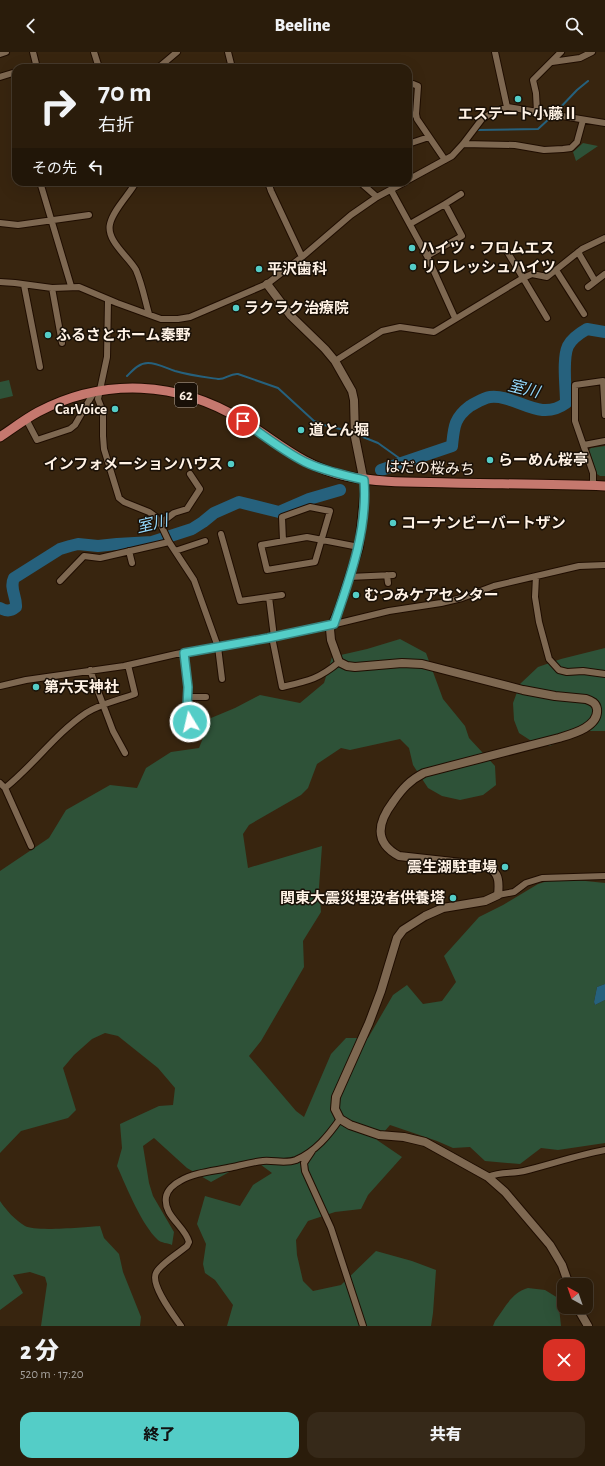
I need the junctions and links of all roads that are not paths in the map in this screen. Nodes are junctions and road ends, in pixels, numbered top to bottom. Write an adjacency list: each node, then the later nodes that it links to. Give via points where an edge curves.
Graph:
1 (6, 52): 9 (street)
2 (33, 52): 11 (street)
3 (94, 52): 12 (street)
4 (228, 52): 14 (street)
5 (496, 52): 18 (street)
6 (561, 52): 10 (street)
7 (592, 52): 10 (street, via 580,58)
8 (175, 53): 13 (street)
9 (0, 54)
10 (552, 62): 19 (street, via 533,80)
11 (35, 64)
12 (98, 64)
13 (163, 64)
14 (231, 64)
15 (12, 73): 16 (street)
16 (0, 77)
17 (412, 84): 21 (street, via 418,86)
18 (507, 107): 19 (street); 26 (street, via 482,119)
19 (537, 112): 22 (street)
20 (412, 114): 21 (street)
21 (416, 114): 24 (street)
22 (583, 120): 23 (street); 26 (street, via 577,142 571,148 544,150 515,145)
23 (605, 123)
24 (429, 137): 25 (street); 27 (street)
25 (412, 143)
26 (463, 144): 27 (street, via 452,156)
27 (444, 160): 28 (street)
28 (412, 178)
29 (41, 186): 40 (street)
30 (134, 186): 59 (street, via 113,216 111,234 135,270)
31 (269, 186): 47 (street)
32 (365, 186): 36 (street)
33 (398, 186): 34 (street)
34 (391, 190): 36 (street); 42 (street)
35 (461, 194): 37 (street)
36 (377, 197): 47 (street, via 351,215)
37 (445, 204): 42 (street); 46 (street, via 462,236)
38 (1, 215): 41 (street)
39 (89, 215): 40 (street, via 82,213)
40 (51, 220): 41 (street, via 18,225); 55 (street)
41 (1, 223)
42 (410, 224): 46 (street)
43 (605, 238): 45 (street)
44 (505, 248): 50 (street)
45 (578, 252): 48 (street); 51 (street)
46 (427, 256): 61 (street)
47 (302, 257): 53 (street)
48 (556, 270): 50 (street, via 547,277 532,274); 60 (street)
49 (605, 274): 51 (street)
50 (523, 278): 61 (street); 62 (street)
51 (595, 281): 56 (street)
52 (0, 282): 54 (street)
53 (267, 284): 59 (street, via 190,317 178,320 161,319); 64 (street, via 291,316)
54 (24, 285): 57 (street); 65 (street)
55 (71, 286): 57 (street); 58 (street, via 84,288)
56 (588, 287)
57 (52, 288): 63 (street)
58 (108, 300): 59 (street); 66 (street, via 107,357)
59 (149, 314)
60 (584, 314)
61 (454, 318): 64 (street, via 434,332 400,327 382,331)
62 (547, 318)
63 (62, 343)
64 (335, 361): 73 (street, via 352,391 355,437)
65 (40, 366)
66 (97, 391): 68 (main road, はだの桜みち / 62, via 67,399); 68 (street, via 70,430 37,440); 73 (main road, はだの桜みち / 62, via 162,389 189,396 223,410 305,462); 76 (street, via 103,412 104,449 119,498 149,512)
67 (605, 415): 71 (street, via 603,381 575,385 575,420)
68 (26, 419): 69 (main road, はだの桜みち / 62)
69 (0, 437)
70 (605, 441): 71 (street)
71 (584, 445): 74 (street)
72 (190, 474): 76 (street, via 200,489 187,509 174,513)
73 (364, 480): 74 (main road, はだの桜みち / 62); 82 (street)
74 (594, 485): 75 (main road, はだの桜みち / 62)
75 (605, 486)
76 (160, 524): 79 (street)
77 (221, 534): 92 (street, via 240,601)
78 (322, 540): 81 (street, via 307,537); 81 (street, via 330,511 310,507 282,517); 81 (street, via 315,562 267,570 261,546); 82 (street)
79 (168, 541): 83 (street); 84 (street)
80 (205, 541): 84 (street)
81 (283, 541)
82 (359, 547): 88 (street)
83 (129, 551): 85 (street); 89 (street, via 100,558 84,556 71,565)
84 (175, 551): 95 (street, via 194,580)
85 (132, 563)
86 (605, 565): 87 (street, via 579,566)
87 (536, 576): 93 (street, via 441,603 389,611); 100 (street, via 535,597 549,659 560,670 567,672)
88 (349, 577): 90 (street, via 390,575); 93 (street)
89 (60, 582)
90 (388, 583)
91 (282, 595): 92 (street)
92 (268, 597): 94 (street)
93 (334, 624): 94 (street); 97 (street, via 330,629 331,640)
94 (273, 637): 95 (street); 97 (street, via 282,687 315,679)
95 (218, 647): 96 (street); 101 (street)
96 (184, 653): 98 (street); 103 (street)
97 (339, 662): 112 (street, via 355,667 402,662 422,664 524,690 586,699 595,704 596,718 575,733 424,773 414,778 404,786 383,816 382,840 391,851 399,856 490,868 496,873 500,883)
98 (128, 665): 99 (street); 105 (street, via 135,694)
99 (90, 670): 102 (street); 105 (street)
100 (605, 674)
101 (222, 679)
102 (0, 686)
103 (187, 697): 104 (street); 106 (street)
104 (206, 697)
105 (104, 705): 107 (street, via 113,731); 109 (street, via 86,713 53,740 19,777)
106 (190, 722)
107 (125, 753)
108 (0, 783): 109 (street)
109 (5, 788): 110 (street)
110 (31, 846)
111 (605, 876): 112 (street, via 542,878 514,892)
112 (498, 895): 113 (street, via 485,901 443,908 424,916 403,930 397,938 369,1023 336,1098 335,1109)
113 (340, 1119): 114 (street, via 326,1139); 116 (street, via 379,1135 413,1138 425,1142)
114 (312, 1150): 119 (street, via 291,1161 263,1161 193,1176 181,1180 169,1190 166,1205 189,1242 162,1266 155,1279 158,1290); 120 (street, via 303,1166 331,1228)
115 (605, 1150): 116 (street, via 581,1154 523,1171 498,1173)
116 (488, 1177): 117 (street, via 505,1192 550,1245)
117 (567, 1278)
118 (581, 1314): 121 (street)
119 (181, 1326)
120 (363, 1326)
121 (588, 1326)

